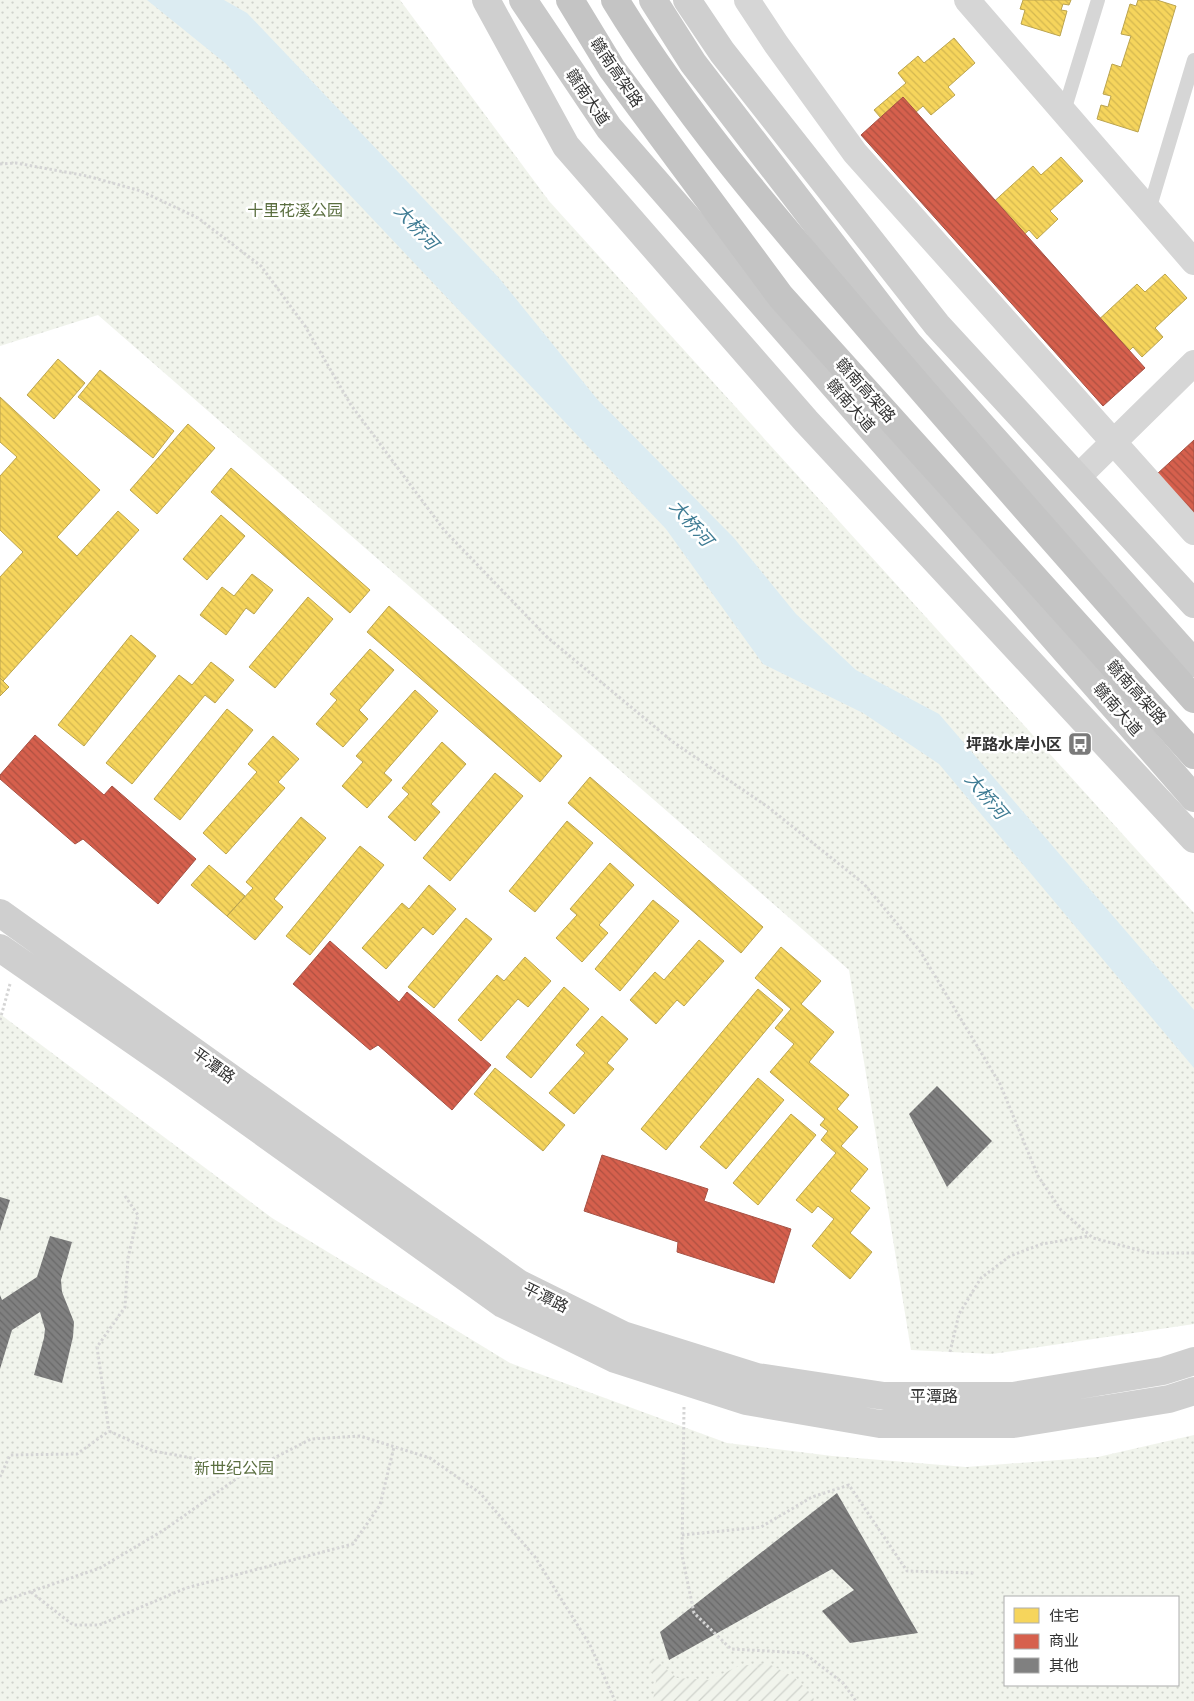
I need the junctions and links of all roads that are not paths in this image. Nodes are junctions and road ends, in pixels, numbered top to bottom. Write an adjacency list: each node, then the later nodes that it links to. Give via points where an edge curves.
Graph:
1 (486, 0): 27 (main road, via 566,146 806,421)
2 (502, 0): 15 (main road)
3 (523, 0): 15 (main road, 赣南大道)
4 (570, 0): 25 (highway, 赣南高架路, bridge, via 612,69 781,297)
5 (615, 0): 24 (highway, bridge, via 638,38 764,206 987,466)
6 (653, 0): 13 (main road)
7 (657, 0): 13 (main road)
8 (687, 0): 20 (main road, via 722,52 937,324)
9 (747, 0): 19 (street, via 856,153)
10 (1098, 0): 14 (lane)
11 (977, 5): 14 (street)
12 (1194, 60): 16 (lane)
13 (692, 64): 23 (main road, via 908,343)
14 (1064, 111): 16 (street)
15 (609, 128): 26 (main road, 赣南大道)
16 (1149, 210): 17 (street)
17 (1194, 262)
18 (1194, 363): 19 (street)
19 (1114, 443): 20 (street); 21 (street)
20 (1078, 477): 22 (main road)
21 (1194, 532)
22 (1194, 604)
23 (1194, 663)
24 (1194, 699)
25 (1194, 755)
26 (1194, 798)
27 (1194, 839)
28 (0, 913): 30 (main road, 平潭路, via 518,1283 623,1335 757,1377 884,1396 1013,1396 1163,1371)
29 (8, 954): 31 (main road, 平潭路, via 503,1304 615,1359 746,1401 880,1424 1013,1424 1169,1399)
30 (1194, 1362)
31 (1194, 1391)

